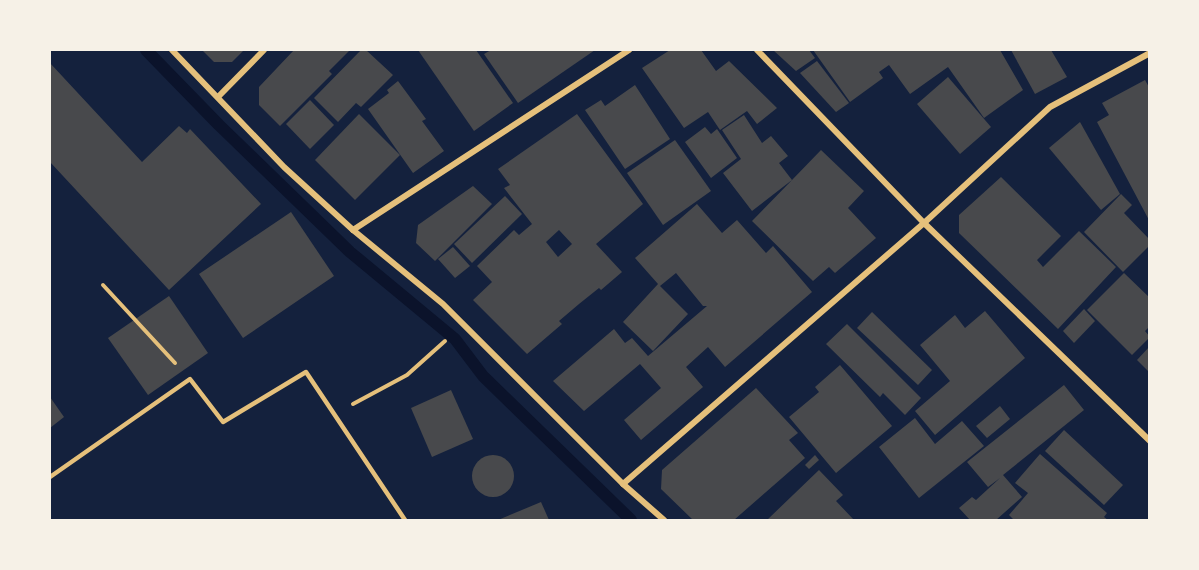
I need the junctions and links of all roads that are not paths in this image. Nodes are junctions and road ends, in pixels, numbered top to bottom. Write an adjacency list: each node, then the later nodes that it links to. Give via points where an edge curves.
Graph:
1 (172, 50): 6 (street)
2 (264, 50): 6 (street)
3 (630, 50): 8 (street)
4 (757, 50): 7 (street)
5 (1149, 53): 7 (street, via 1050,107)
6 (218, 97): 8 (street, via 284,167)
7 (924, 223): 9 (street); 11 (street)
8 (353, 230): 11 (street, via 464,324)
9 (1149, 441)
10 (50, 477): 12 (lane, via 190,379 223,422 306,372)
11 (623, 484): 13 (street)
12 (405, 520)
13 (664, 520)

